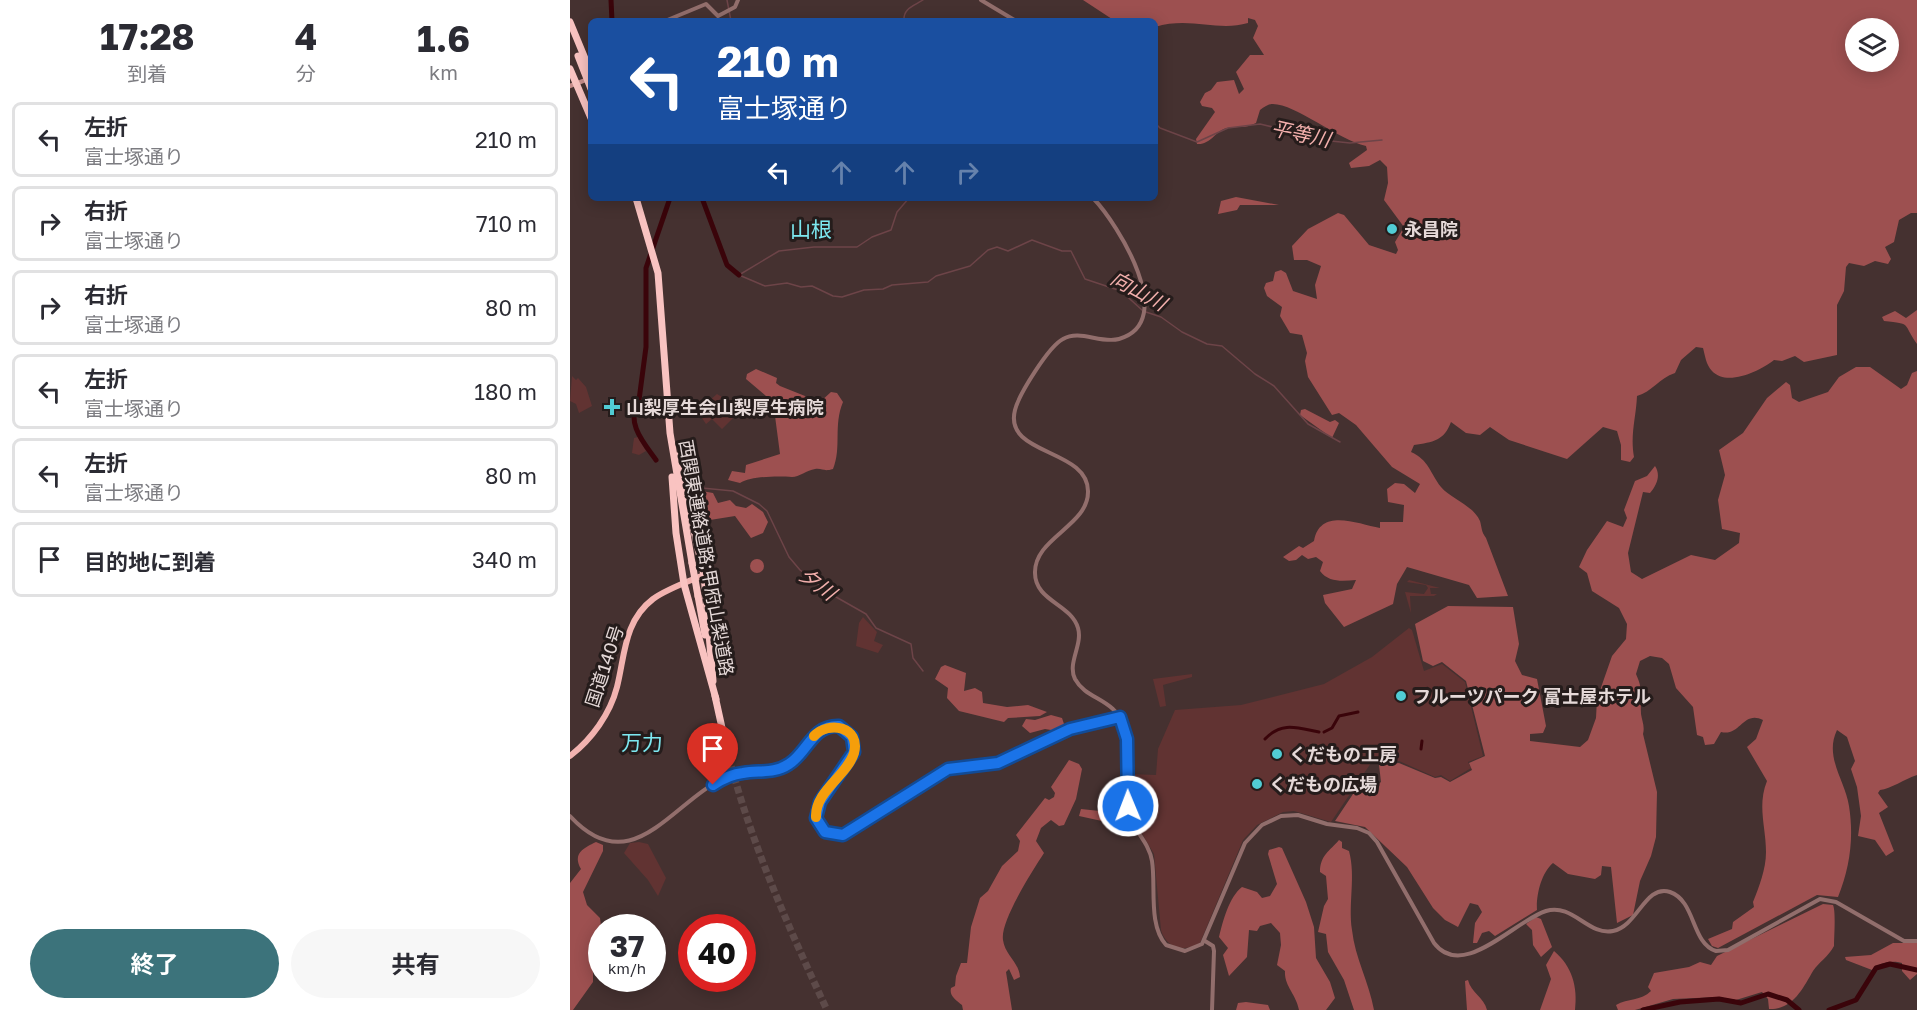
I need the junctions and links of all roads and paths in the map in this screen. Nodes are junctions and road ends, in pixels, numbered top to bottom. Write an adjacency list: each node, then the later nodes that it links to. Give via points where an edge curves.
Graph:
1 (738, 0): 3 (street, via 718,16 706,4)
2 (981, 0): 4 (street)
3 (672, 18)
4 (1011, 18)
5 (570, 22): 7 (highway)
6 (570, 34): 10 (highway, bridge)
7 (588, 67)
8 (570, 69): 11 (highway)
9 (588, 77): 11 (main road)
10 (588, 81)
11 (573, 85): 12 (highway)
12 (588, 112)
13 (636, 201): 15 (highway, 西関東連絡道路;甲府山梨道路, via 654,254 661,293)
14 (1095, 201): 21 (street, via 1120,231 1142,287 1144,315 1138,327 1122,338 1077,335 1057,342 1014,413 1022,437 1073,465 1087,481 1089,494 1084,507 1039,557 1035,578 1042,592 1077,625 1079,640 1073,669 1076,681 1109,704)
15 (666, 382): 16 (highway, 西関東連絡道路;甲府山梨道路); 17 (highway, via 672,436)
16 (670, 433): 18 (highway, via 676,533); 19 (highway, 西関東連絡道路;甲府山梨道路, bridge)
17 (704, 576): 18 (highway, 国道140号); 19 (highway)
18 (684, 584): 20 (highway); 23 (highway, 国道140号, via 655,598 640,613 627,636 617,686 606,714)
19 (713, 681): 20 (highway, 西関東連絡道路;甲府山梨道路)
20 (716, 699): 22 (highway, 西関東連絡道路;甲府山梨道路)
21 (1120, 717): 24 (street, via 1070,729 998,763 948,769 843,835 825,832 816,818 820,802 854,752 852,737 839,726 819,731 783,768 724,778 636,839 614,841 598,837); 25 (street, via 1127,739 1129,813 1151,855 1161,940 1180,951 1195,949)
22 (726, 746)
23 (570, 756)
24 (570, 816)
25 (1205, 941): 26 (street, via 1238,858 1254,831 1285,814 1364,831 1377,842 1434,944 1454,956 1473,954 1549,910 1562,910 1596,929 1622,928 1658,892 1671,892 1688,909 1707,947 1720,952 1824,898 1904,941); 27 (street, via 1214,951)
26 (1917, 941)
27 (1212, 1010)

